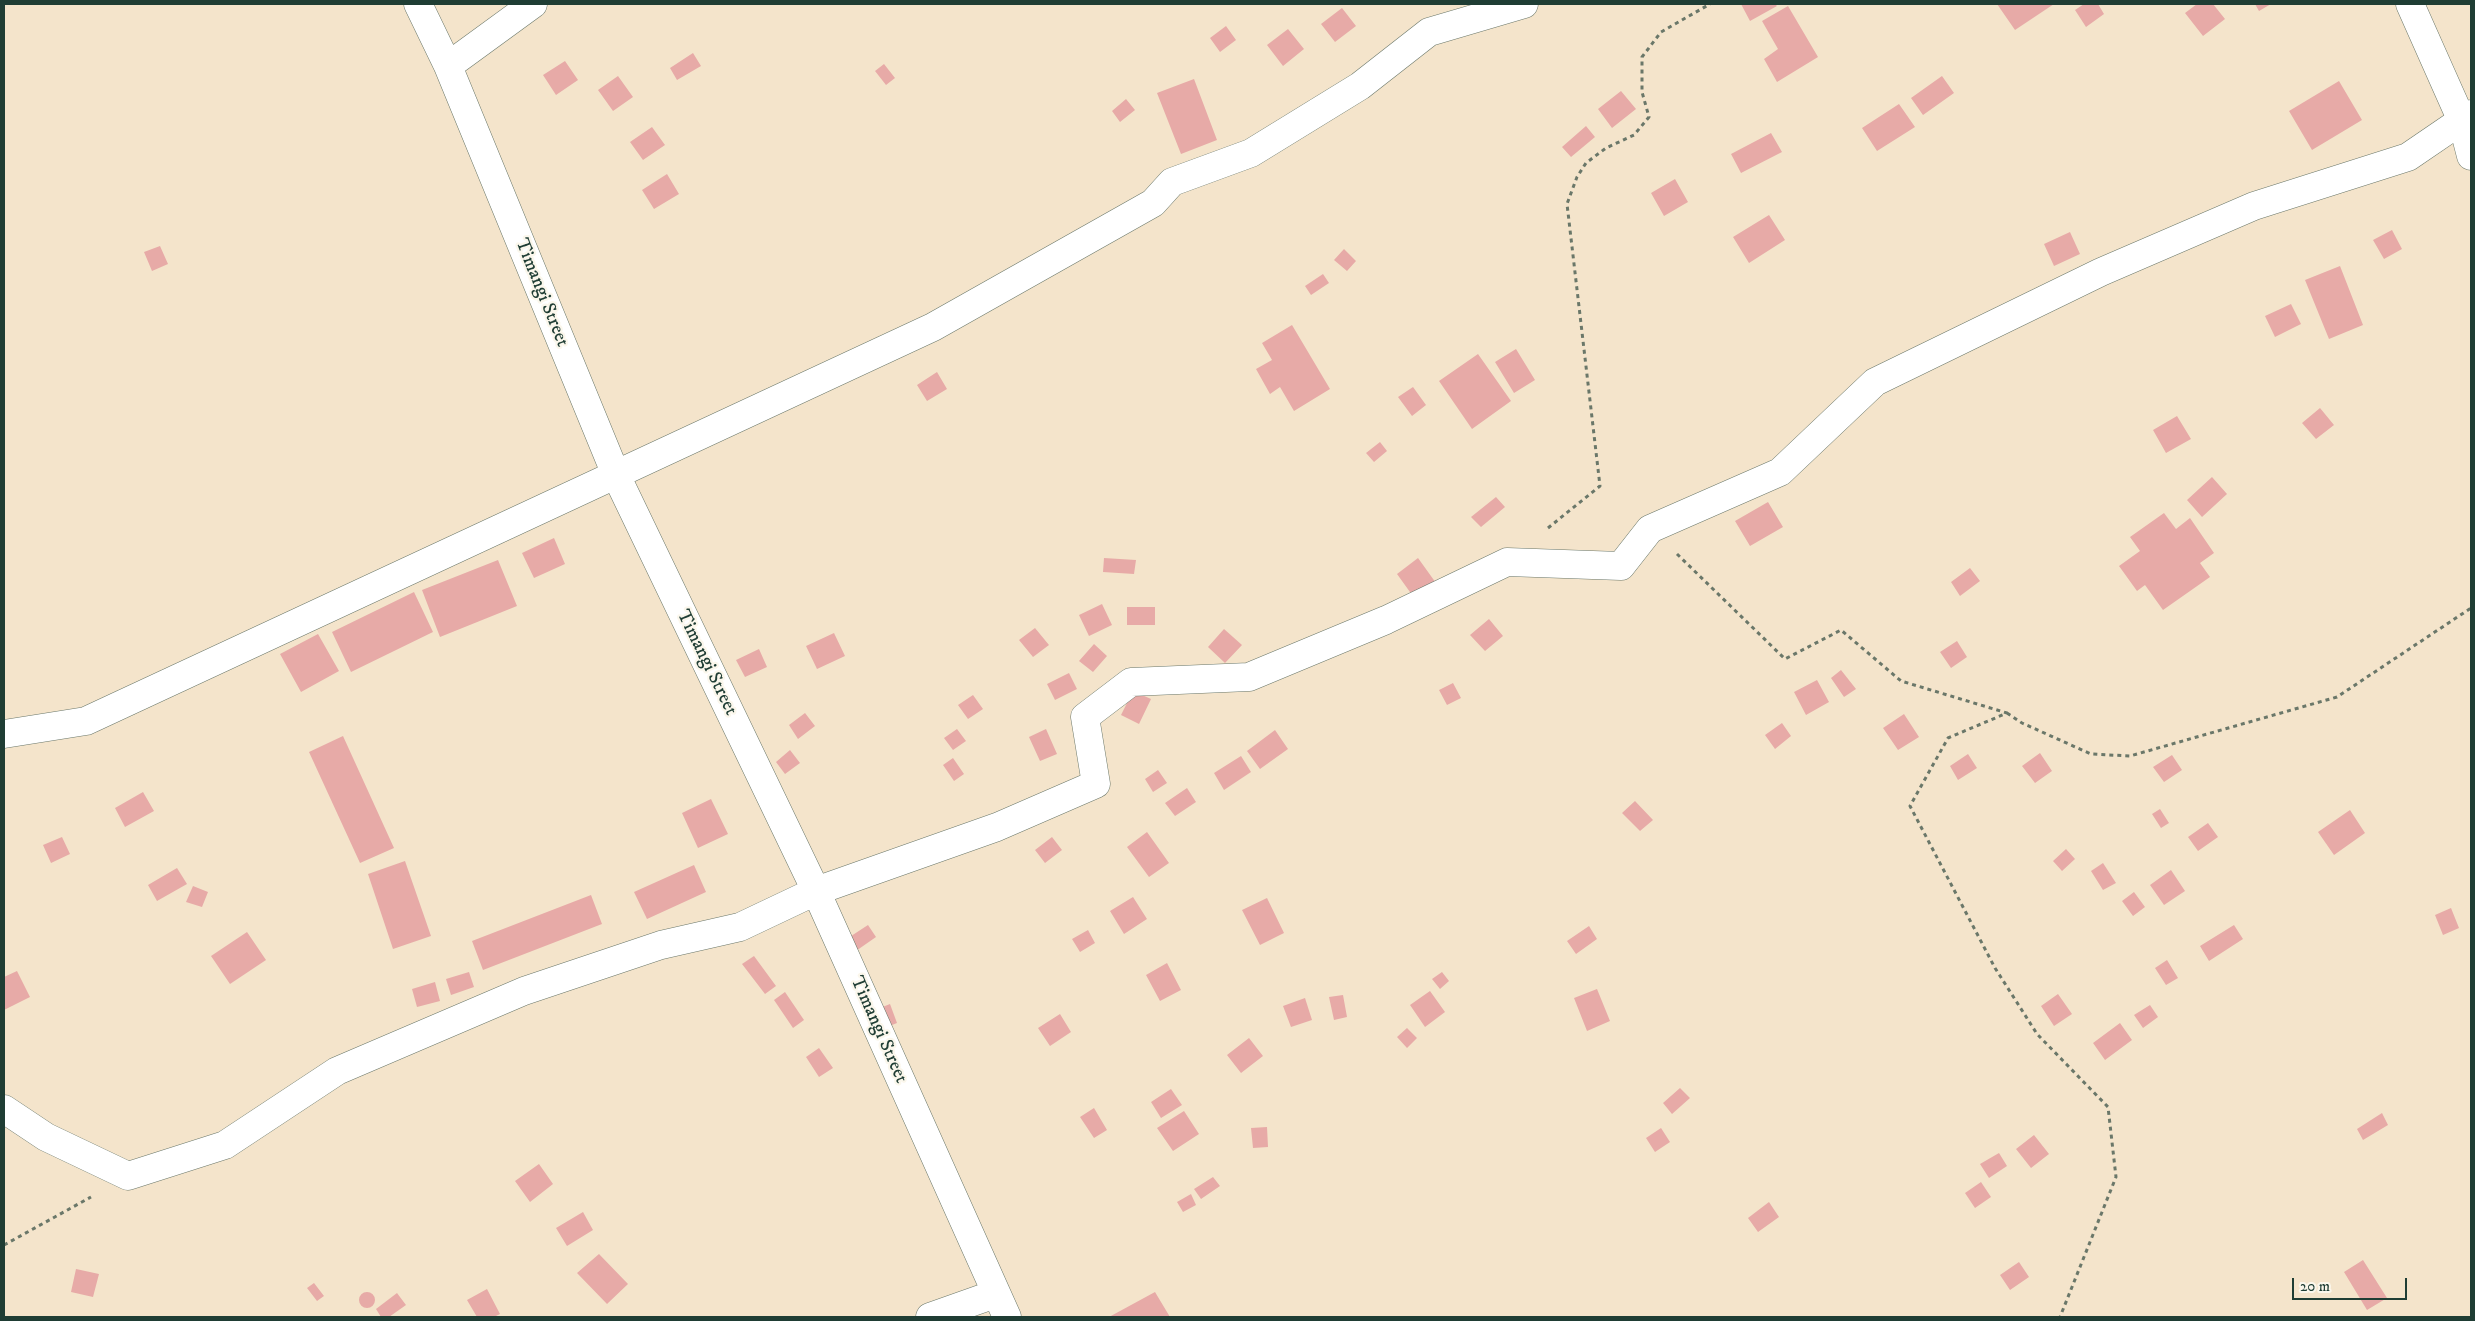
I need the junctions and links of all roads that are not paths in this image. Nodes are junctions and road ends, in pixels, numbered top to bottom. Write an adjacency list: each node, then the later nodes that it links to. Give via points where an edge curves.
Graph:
1 (418, 4): 5 (street, Timangi Street)
2 (532, 4): 5 (street)
3 (1524, 4): 8 (street, via 1429,32 1360,86 1251,153 1172,182 1153,203 932,327)
4 (2410, 4): 6 (street)
5 (448, 66): 8 (street, Timangi Street)
6 (2466, 118): 7 (street); 10 (street, via 2408,157 2254,206 2101,272 1876,382 1780,472 1650,529 1621,566 1507,562 1386,620 1249,677 1131,682 1085,717 1096,784 997,827)
7 (2471, 156)
8 (616, 475): 9 (street, via 86,721); 10 (street, Timangi Street)
9 (4, 734)
10 (816, 891): 11 (street, via 740,927 662,945 524,991 337,1071 225,1145 128,1176 46,1137); 12 (street, Timangi Street)
11 (4, 1109)
12 (1001, 1306): 13 (street)
13 (930, 1317)

